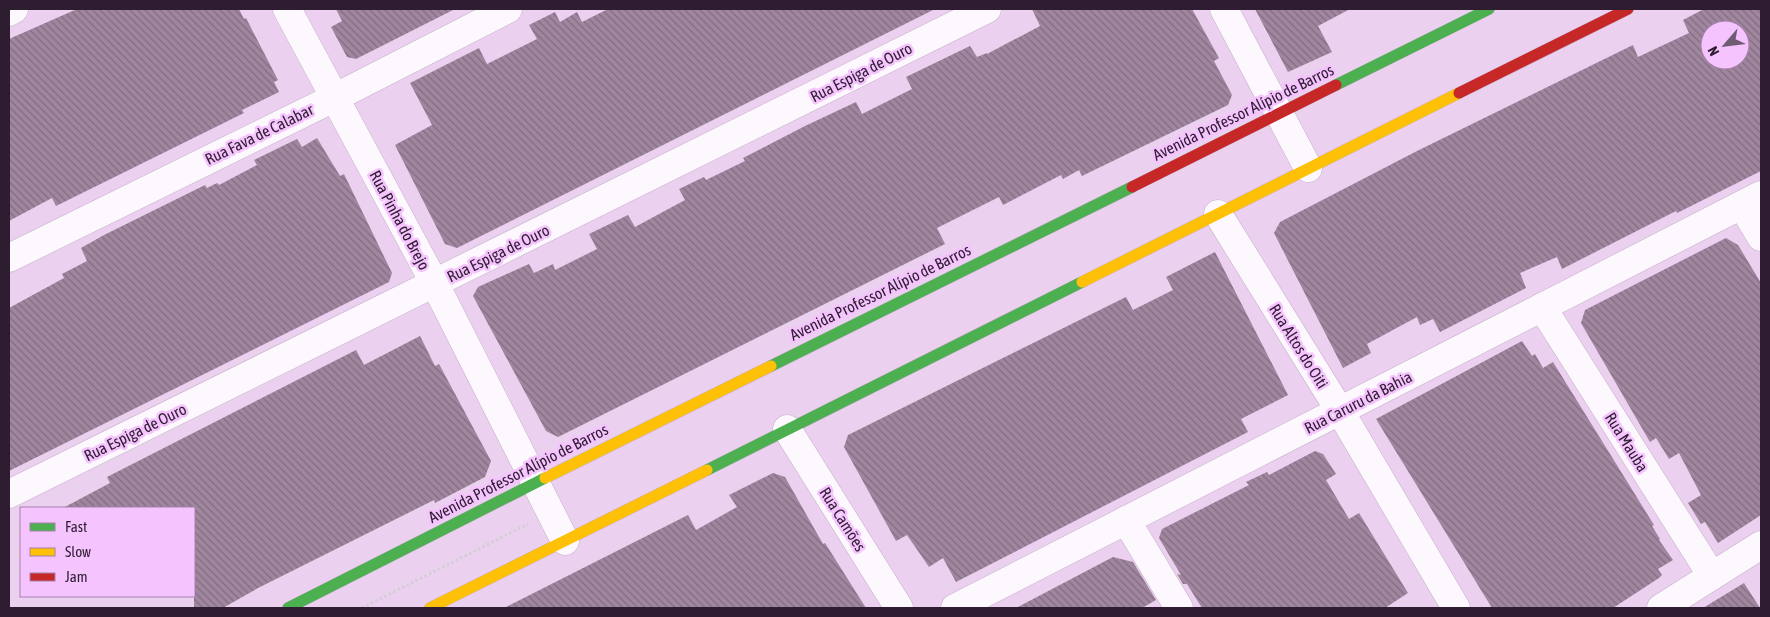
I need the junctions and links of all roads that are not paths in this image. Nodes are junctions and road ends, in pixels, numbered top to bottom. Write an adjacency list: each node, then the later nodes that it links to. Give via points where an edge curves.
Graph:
1 (14, 9): 8 (street)
2 (287, 9): 9 (street, Rua Pinha do Brejo)
3 (508, 9): 9 (street, Rua Fava de Calabar)
4 (987, 9): 16 (street, Rua Espiga de Ouro)
5 (1224, 9): 10 (street)
6 (1489, 9): 10 (street, Avenida Professor Alípio de Barros)
7 (1628, 9): 11 (street)
8 (9, 12)
9 (334, 98): 15 (street, Rua Fava de Calabar); 16 (street, Rua Pinha do Brejo)
10 (1280, 112): 11 (street); 20 (street, Avenida Professor Alípio de Barros)
11 (1308, 168): 13 (street)
12 (1752, 200): 14 (street); 17 (street, Rua Caruru da Bahia)
13 (1218, 214): 18 (street, Rua Altos do Oiti); 19 (street)
14 (1761, 237)
15 (9, 258)
16 (435, 284): 20 (street, Rua Pinha do Brejo); 21 (street, Rua Espiga de Ouro)
17 (1542, 307): 18 (street, Rua Caruru da Bahia); 25 (street, Rua Mauba)
18 (1340, 411): 22 (street, Rua Caruru da Bahia); 31 (street, Rua Altos do Oiti)
19 (787, 429): 23 (street); 28 (street, Rua Camões)
20 (537, 482): 23 (street, Rua Pinha do Brejo); 26 (street, Avenida Professor Alípio de Barros)
21 (9, 494)
22 (1126, 520): 29 (street, Rua Caruru da Bahia); 30 (street)
23 (565, 541): 27 (street)
24 (1761, 545): 25 (street)
25 (1712, 576): 32 (street)
26 (288, 608)
27 (430, 608)
28 (899, 608)
29 (954, 608)
30 (1179, 608)
31 (1456, 608)
32 (1661, 608)

